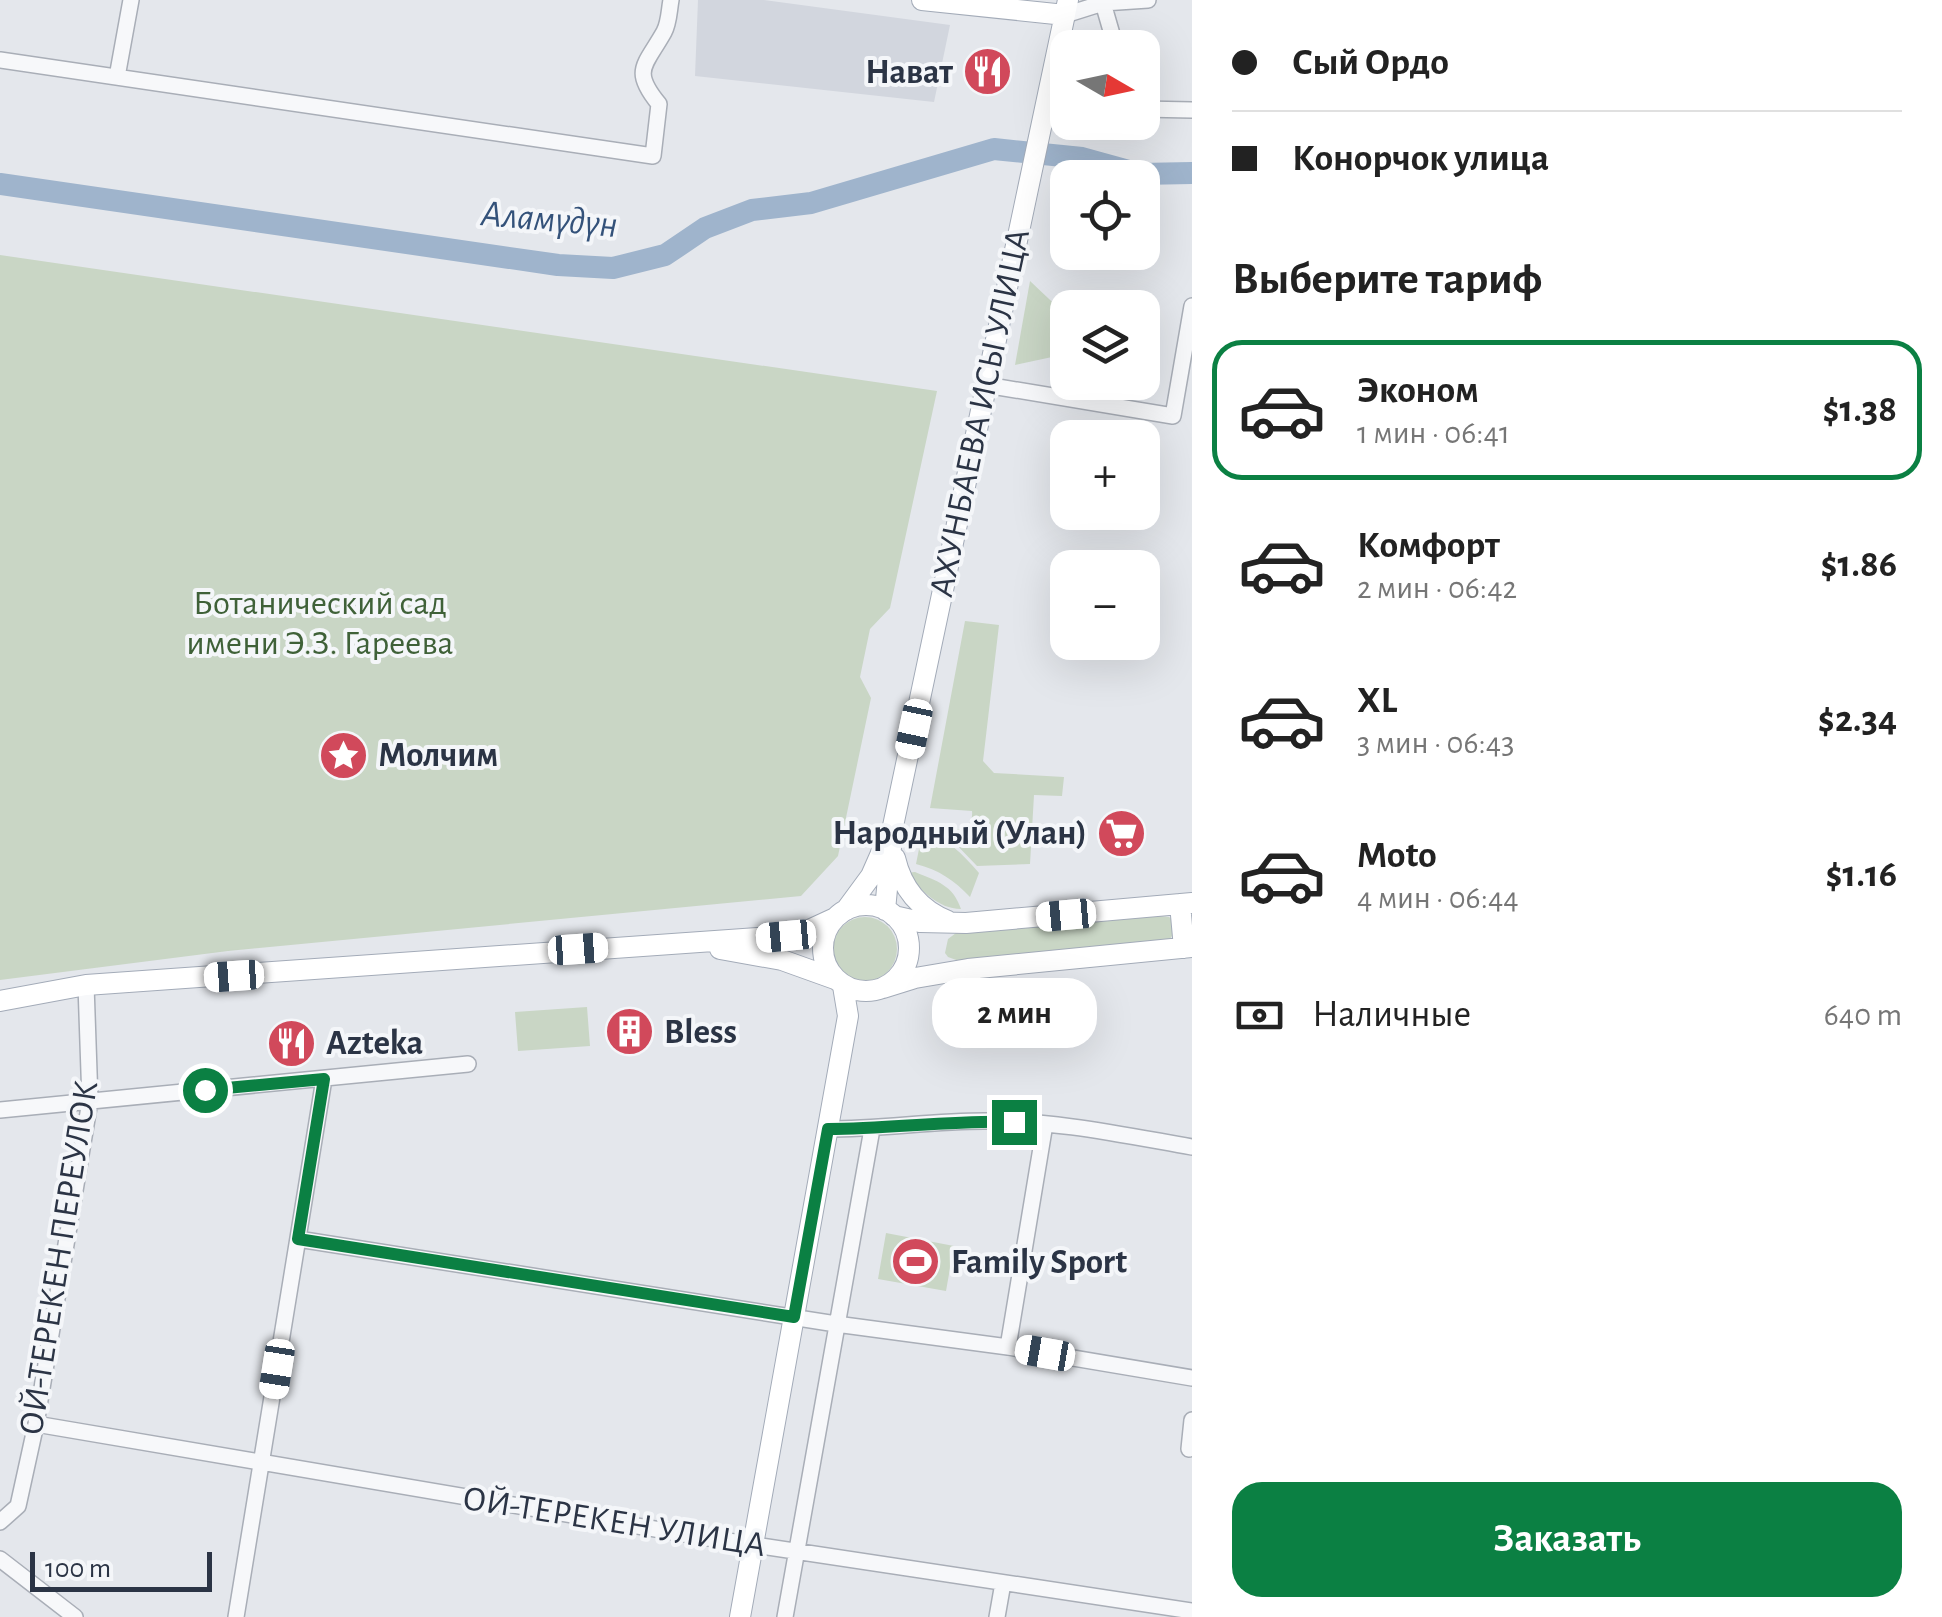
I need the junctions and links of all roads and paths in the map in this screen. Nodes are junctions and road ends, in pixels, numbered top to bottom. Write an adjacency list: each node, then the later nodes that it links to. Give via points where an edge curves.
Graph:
1 (130, 0): 9 (street)
2 (671, 0): 9 (street, via 666,28 642,74 660,104 654,156)
3 (922, 0): 6 (main road)
4 (1148, 0): 5 (street)
5 (1103, 4): 6 (street); 7 (street)
6 (1066, 7): 13 (main road, АХУНБАЕВА ИСЫ УЛИЦА)
7 (1111, 30)
8 (0, 60): 9 (street)
9 (117, 77)
10 (1160, 109): 11 (street)
11 (1192, 110)
12 (1192, 306): 13 (street, via 1173,416)
13 (986, 385): 14 (main road, АХУНБАЕВА ИСЫ УЛИЦА)
14 (893, 826): 16 (main road, АХУНБАЕВА ИСЫ УЛИЦА); 17 (main road, АХУНБАЕВА ИСЫ УЛИЦА, via 871,876); 18 (main road, via 896,862 913,898)
15 (1186, 903): 18 (main road); 20 (main road)
16 (889, 913): 17 (main road, via 858,906); 18 (main road); 23 (main road, via 907,936 907,961)
17 (841, 914): 19 (main road, via 786,936); 21 (main road, via 823,952)
18 (952, 923)
19 (688, 944): 21 (main road, via 782,960); 22 (main road)
20 (1188, 948): 23 (main road, via 968,970)
21 (839, 983): 23 (main road); 25 (main road)
22 (86, 985): 24 (main road); 28 (street, ОЙ-ТЕРЕКЕН ПЕРЕУЛОК)
23 (880, 989): 25 (main road)
24 (0, 1001)
25 (846, 1033): 31 (main road)
26 (468, 1064): 27 (street)
27 (324, 1079): 28 (street); 34 (street)
28 (90, 1101): 29 (street); 40 (street, ОЙ-ТЕРЕКЕН ПЕРЕУЛОК)
29 (0, 1110)
30 (1045, 1124): 32 (street); 33 (street); 37 (street)
31 (828, 1129): 32 (street); 35 (main road)
32 (872, 1129): 36 (street)
33 (1192, 1147)
34 (298, 1239): 35 (street); 42 (street)
35 (794, 1317): 36 (street); 44 (main road)
36 (836, 1324): 37 (street); 45 (street)
37 (1008, 1347): 38 (street)
38 (1192, 1378)
39 (1192, 1420): 41 (street)
40 (36, 1424): 42 (street, ОЙ-ТЕРЕКЕН УЛИЦА); 43 (street, ОЙ-ТЕРЕКЕН ПЕРЕУЛОК, via 18,1506)
41 (1189, 1449)
42 (261, 1464): 44 (street, ОЙ-ТЕРЕКЕН УЛИЦА); 50 (street)
43 (0, 1522)
44 (753, 1544): 45 (street, ОЙ-ТЕРЕКЕН УЛИЦА); 51 (main road)
45 (798, 1552): 47 (street, ОЙ-ТЕРЕКЕН УЛИЦА); 52 (street)
46 (0, 1559): 49 (street)
47 (1004, 1583): 48 (street, ОЙ-ТЕРЕКЕН УЛИЦА); 53 (street)
48 (1192, 1612)
49 (75, 1617)
50 (236, 1617)
51 (740, 1617)
52 (785, 1617)
53 (997, 1617)

